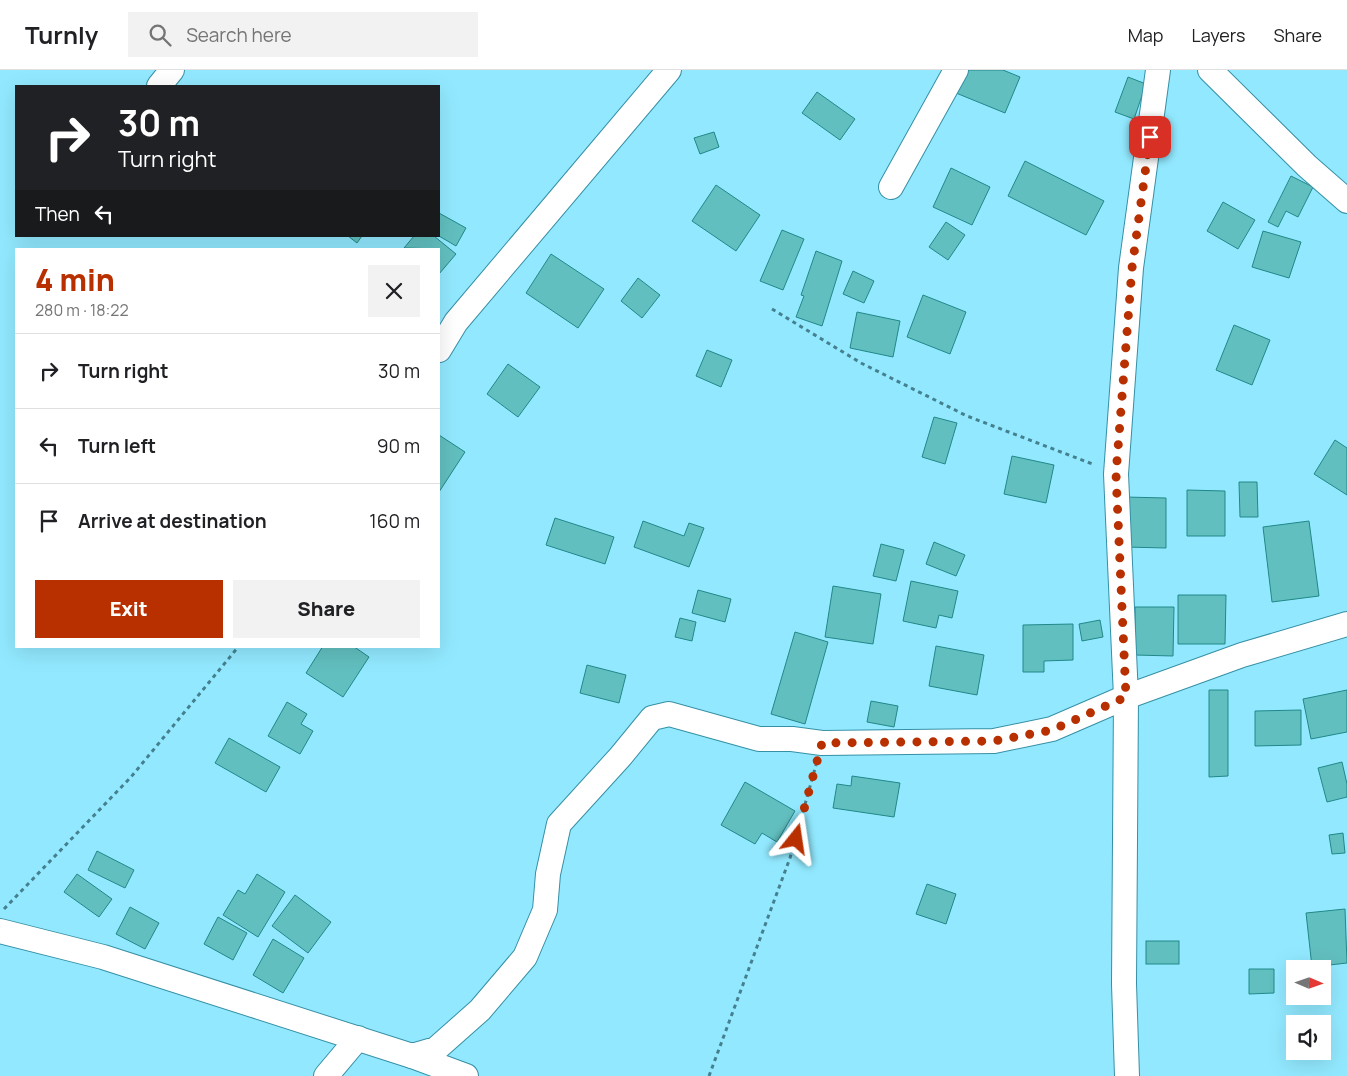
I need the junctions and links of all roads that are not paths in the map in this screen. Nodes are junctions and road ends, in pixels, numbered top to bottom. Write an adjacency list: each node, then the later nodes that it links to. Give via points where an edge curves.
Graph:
1 (172, 70): 6 (street)
2 (669, 70): 9 (street, via 456,322)
3 (956, 70): 7 (street)
4 (1158, 70): 11 (street, via 1132,268 1116,474)
5 (1210, 70): 8 (street)
6 (160, 85)
7 (890, 187)
8 (1347, 201)
9 (440, 348)
10 (1347, 624): 11 (street, via 1242,655)
11 (1126, 697): 14 (street, via 1052,730 994,741 822,743 759,738 669,714 652,718 559,824 548,874 545,910 525,957 480,1010 436,1049); 17 (street, via 1124,984)
12 (0, 932): 13 (street, via 104,957)
13 (358, 1038): 14 (street); 15 (street)
14 (412, 1056): 16 (street)
15 (326, 1076)
16 (464, 1076)
17 (1127, 1076)

